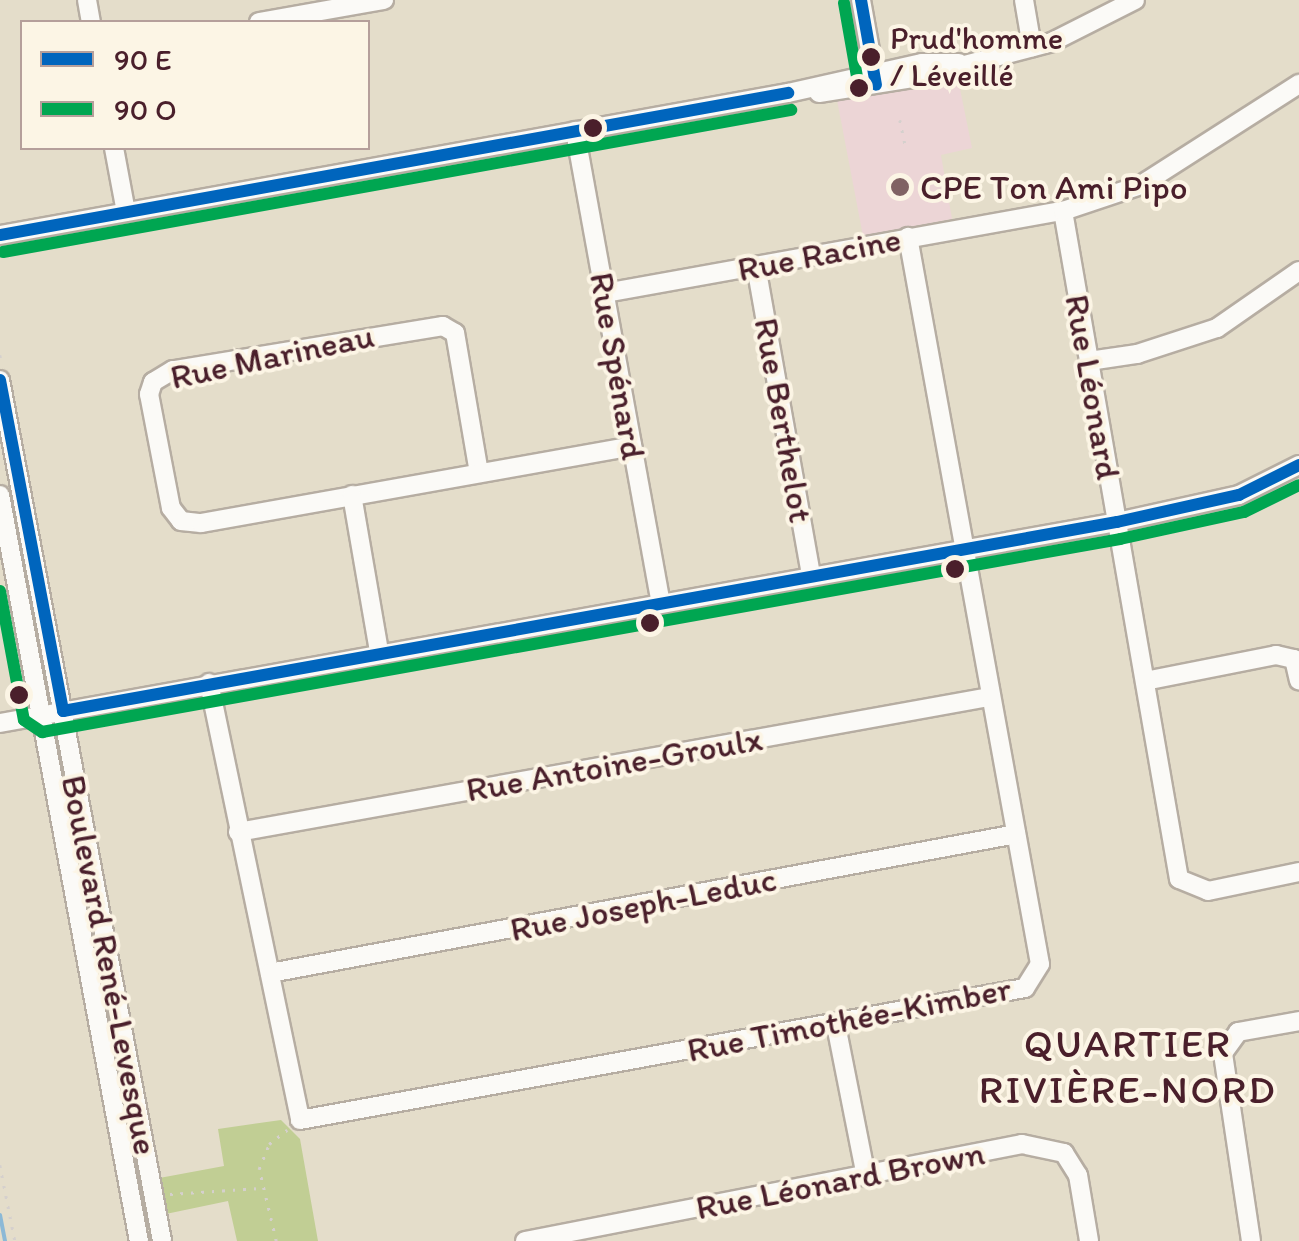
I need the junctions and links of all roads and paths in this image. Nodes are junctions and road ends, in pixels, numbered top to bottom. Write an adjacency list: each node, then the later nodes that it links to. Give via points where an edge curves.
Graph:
1 (384, 0): 5 (street)
2 (862, 0): 7 (street)
3 (1024, 0): 6 (street)
4 (1136, 0): 6 (street, via 1088,28)
5 (270, 20)
6 (1032, 47): 7 (street)
7 (875, 78): 10 (street)
8 (1299, 84): 13 (street, Rue Racine, via 1142,185)
9 (900, 120): 11 (path)
10 (575, 132): 14 (street); 19 (street, Rue Spénard)
11 (905, 144)
12 (114, 150): 14 (street)
13 (1063, 211): 16 (street, Rue Racine); 20 (street, Rue Léonard)
14 (126, 212): 15 (street)
15 (0, 234)
16 (908, 237): 17 (street, Rue Racine); 28 (street, Rue Timothée-Kimber)
17 (756, 266): 19 (street, Rue Racine); 29 (street, Rue Berthelot)
18 (1299, 271): 20 (street, via 1218,328 1138,354)
19 (605, 294): 22 (street, Rue Spénard)
20 (1089, 361): 27 (street, Rue Léonard)
21 (0, 380): 36 (street, Boulevard René-Levesque)
22 (632, 446): 24 (street, Rue Marineau); 30 (street, Rue Spénard)
23 (1299, 465): 27 (street, via 1239,495)
24 (479, 472): 26 (street, Rue Marineau); 26 (street, Rue Marineau, via 454,333 443,326 173,370 153,382 149,394 171,508 181,520 201,523)
25 (0, 495): 37 (street, Boulevard René-Levesque)
26 (352, 495): 31 (street)
27 (1117, 522): 28 (street); 33 (street, Rue Léonard)
28 (966, 551): 29 (street); 35 (street, Rue Timothée-Kimber)
29 (811, 574): 30 (street)
30 (660, 601): 31 (street)
31 (379, 652): 34 (street)
32 (1299, 680): 33 (street, via 1294,659 1276,654)
33 (1146, 681): 41 (street, Rue Léonard, via 1185,887 1208,891)
34 (209, 684): 36 (street); 39 (street)
35 (989, 696): 39 (street, Rue Antoine-Groulx); 40 (street, Rue Timothée-Kimber)
36 (63, 712): 37 (street); 50 (street, Boulevard René-Levesque)
37 (41, 716): 38 (street); 51 (street, Boulevard René-Levesque)
38 (0, 723)
39 (238, 832): 42 (street)
40 (1016, 834): 42 (street, Rue Joseph-Leduc); 44 (street, Rue Timothée-Kimber, via 1040,964 1025,988)
41 (1299, 872)
42 (270, 973): 45 (street)
43 (1299, 1021): 58 (street, via 1238,1032 1223,1053)
44 (836, 1024): 45 (street, Rue Timothée-Kimber); 47 (street)
45 (300, 1120): 48 (path, via 269,1144 259,1169)
46 (0, 1165): 49 (path)
47 (866, 1177): 56 (street, Rue Léonard Brown); 57 (street, Rue Léonard Brown, via 1022,1144 1044,1146 1064,1153 1078,1175)
48 (262, 1188): 50 (path); 55 (path)
49 (3, 1193): 52 (path)
50 (154, 1196): 51 (street, Boulevard René-Levesque); 54 (street, Boulevard René-Levesque)
51 (132, 1200): 53 (street, Boulevard René-Levesque)
52 (15, 1241)
53 (139, 1241)
54 (162, 1241)
55 (276, 1241)
56 (525, 1241)
57 (1088, 1241)
58 (1251, 1241)

